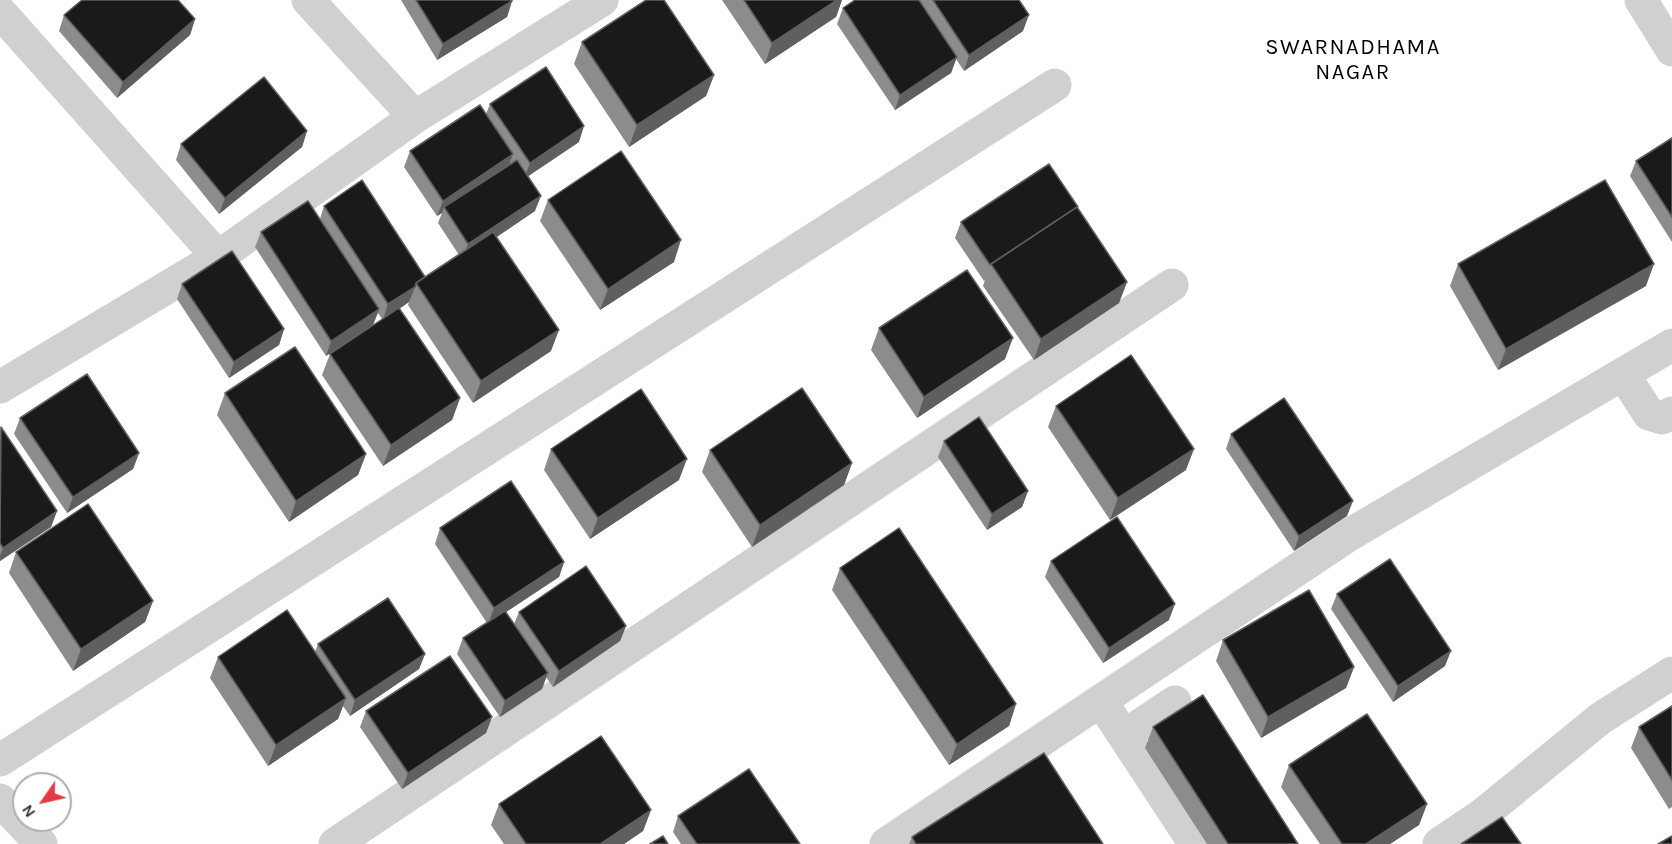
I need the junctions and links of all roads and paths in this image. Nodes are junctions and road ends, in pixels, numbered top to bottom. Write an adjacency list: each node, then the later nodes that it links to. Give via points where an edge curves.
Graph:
1 (308, 0): 7 (street)
2 (602, 0): 7 (street)
3 (1641, 0): 5 (street)
4 (0, 12): 8 (street)
5 (1672, 50)
6 (1055, 85): 18 (street)
7 (415, 117): 8 (street)
8 (218, 257): 12 (street)
9 (1172, 285): 21 (street)
10 (1672, 345): 11 (street)
11 (1623, 374): 13 (street, via 1649,414 1662,418); 15 (street, via 1349,535)
12 (0, 387)
13 (1672, 413)
14 (1672, 674): 24 (street, via 1602,718 1482,816)
15 (1101, 701): 17 (street); 22 (street)
16 (1175, 702): 17 (street)
17 (1124, 736): 23 (street)
18 (0, 760)
19 (0, 800): 20 (street)
20 (41, 844)
21 (335, 844)
22 (886, 844)
23 (1195, 844)
24 (1439, 844)

